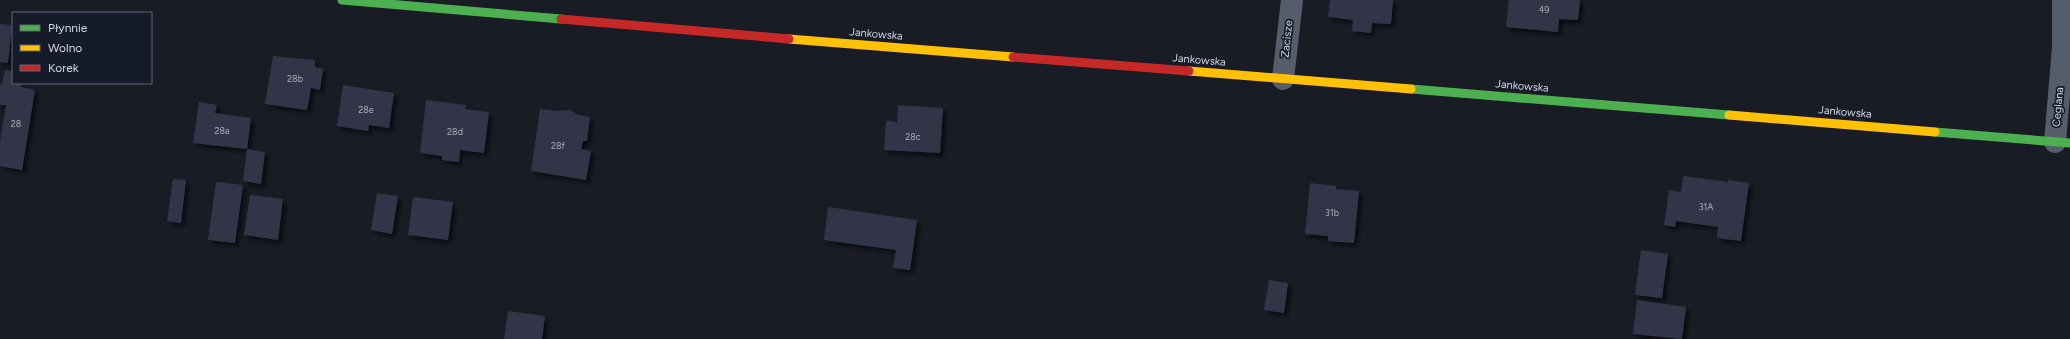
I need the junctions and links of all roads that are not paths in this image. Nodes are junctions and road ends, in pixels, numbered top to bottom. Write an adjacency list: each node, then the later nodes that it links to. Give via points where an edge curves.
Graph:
1 (342, 0): 4 (street, Jankowska)
2 (1292, 0): 4 (street, Zacisze)
3 (2062, 0): 5 (street, Ceglana)
4 (1283, 79): 5 (street, Jankowska)
5 (2063, 142)

